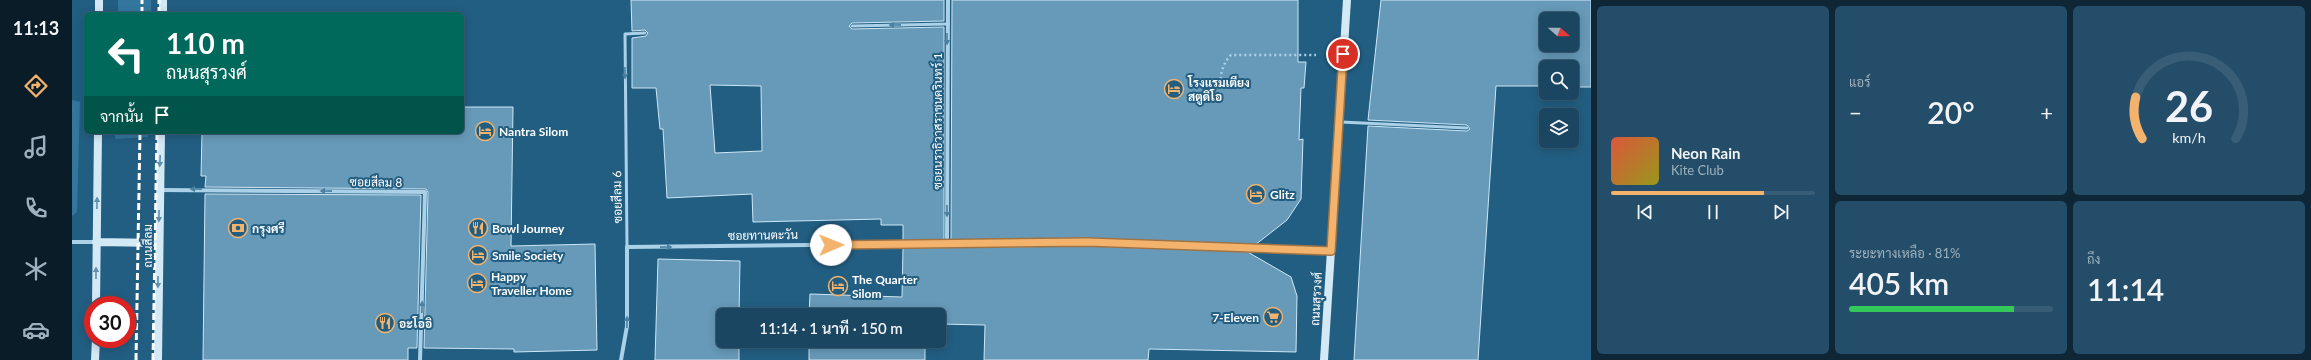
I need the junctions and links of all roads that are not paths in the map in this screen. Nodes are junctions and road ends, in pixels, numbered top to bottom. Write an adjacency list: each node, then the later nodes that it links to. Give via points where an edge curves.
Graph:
1 (99, 0): 5 (main road)
2 (163, 0): 6 (main road)
3 (948, 0): 7 (street, ซอยนราธิวาสราชนครินทร์ 1)
4 (1347, 0): 10 (main road, ถนนสุรวงศ์)
5 (99, 12)
6 (163, 12)
7 (948, 24): 8 (lane, one-way to 8); 18 (street, ซอยนราธิวาสราชนครินทร์ 1, one-way to 18)
8 (852, 26)
9 (645, 34): 19 (lane, ซอยสีลม 6, one-way to 19, via 625,34)
10 (1338, 122): 11 (lane); 20 (main road, ถนนสุรวงศ์)
11 (1467, 128)
12 (98, 134): 16 (main road, one-way to 12)
13 (161, 134): 14 (main road, ถนนสีลม, one-way to 14)
14 (159, 190): 17 (main road, ถนนสีลม, one-way to 17); 25 (street, ซอยสีลม 8, one-way to 14, via 425,192)
15 (72, 242): 16 (street)
16 (96, 242): 17 (main road); 21 (main road, one-way to 16)
17 (159, 243): 24 (main road, ถนนสีลม, one-way to 24)
18 (947, 243): 19 (street, ซอยทานตะวัน, one-way to 18); 20 (street, ซอยทานตะวัน, via 1088,242)
19 (627, 247): 26 (street, ซอยสีลม 6, one-way to 19, via 627,326)
20 (1331, 251): 27 (main road, ถนนสุรวงศ์)
21 (96, 296)
22 (96, 348): 23 (main road)
23 (95, 360)
24 (158, 360)
25 (420, 360)
26 (621, 360)
27 (1324, 360)

